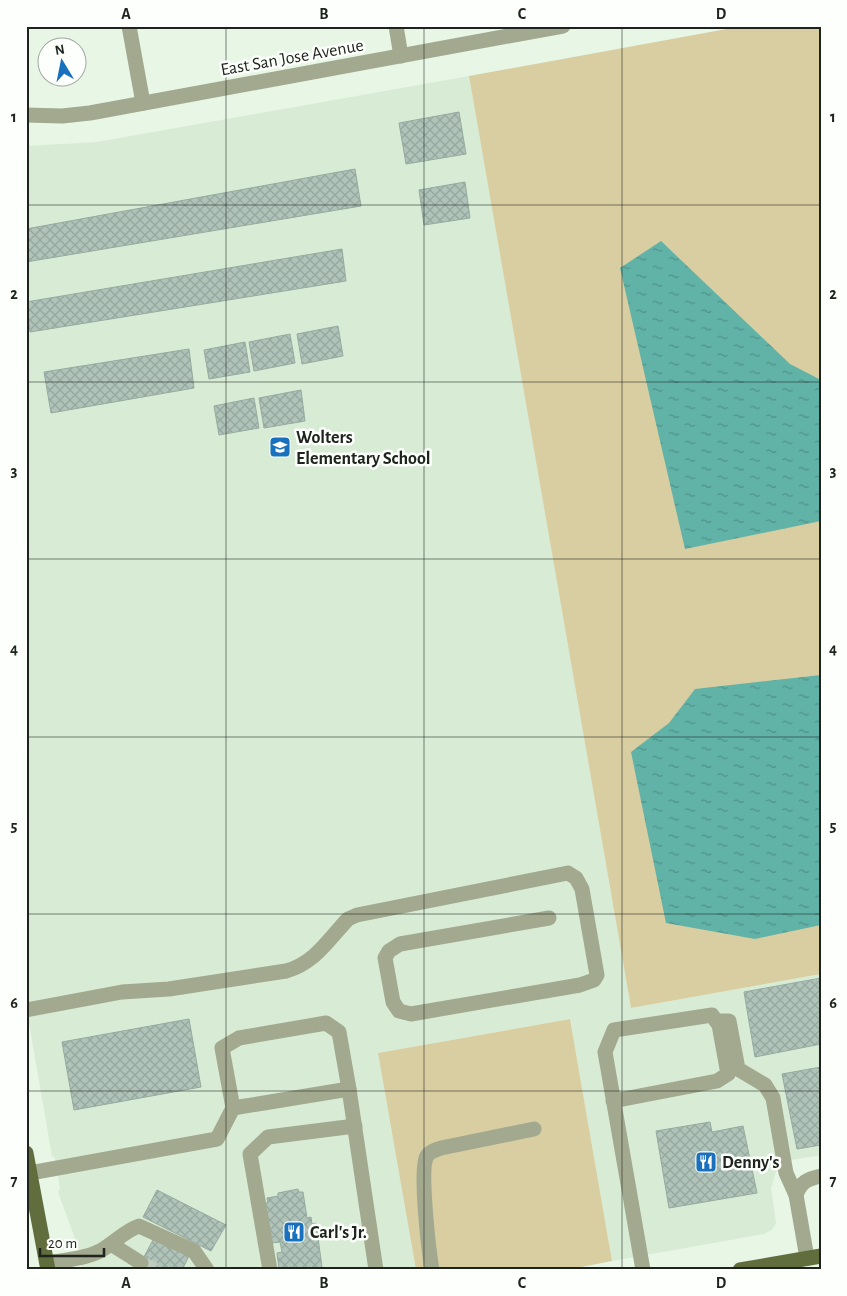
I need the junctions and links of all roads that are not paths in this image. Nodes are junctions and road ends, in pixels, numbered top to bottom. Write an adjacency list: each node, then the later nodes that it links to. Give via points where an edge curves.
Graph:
1 (129, 26): 5 (street)
2 (396, 26): 4 (street)
3 (562, 26): 4 (street, East San Jose Avenue)
4 (401, 56): 5 (street, East San Jose Avenue)
5 (143, 103): 6 (street, East San Jose Avenue, via 62,116)
6 (26, 115)
7 (548, 918): 8 (street, via 400,944 389,950 385,958 394,1002 399,1011 411,1014 594,980 597,975 582,889 576,878 568,873 357,915 348,919 302,966 170,989 122,992)
8 (26, 1010)
9 (716, 1021): 11 (street, via 728,1074 718,1081); 11 (street, via 712,1015 614,1030 605,1052); 18 (street, via 729,1021 738,1068 765,1085 774,1098 786,1174)
10 (349, 1089): 12 (street); 12 (street, via 339,1032 326,1023 239,1038 222,1048); 13 (street)
11 (614, 1101): 28 (street)
12 (233, 1108): 16 (street, via 217,1139)
13 (355, 1126): 25 (street, via 268,1137 250,1154); 26 (street)
14 (534, 1129): 27 (street, via 441,1148 426,1156 425,1199)
15 (26, 1152): 16 (main road)
16 (30, 1173): 23 (main road)
17 (821, 1176): 18 (street, via 808,1179)
18 (796, 1196): 20 (street)
19 (111, 1244): 21 (street); 22 (street); 24 (street, via 126,1230 139,1226 194,1251)
20 (814, 1257): 29 (main road)
21 (90, 1263): 23 (street)
22 (141, 1263)
23 (47, 1266)
24 (207, 1270)
25 (270, 1270)
26 (376, 1270)
27 (432, 1270)
28 (643, 1270)
29 (740, 1270)

